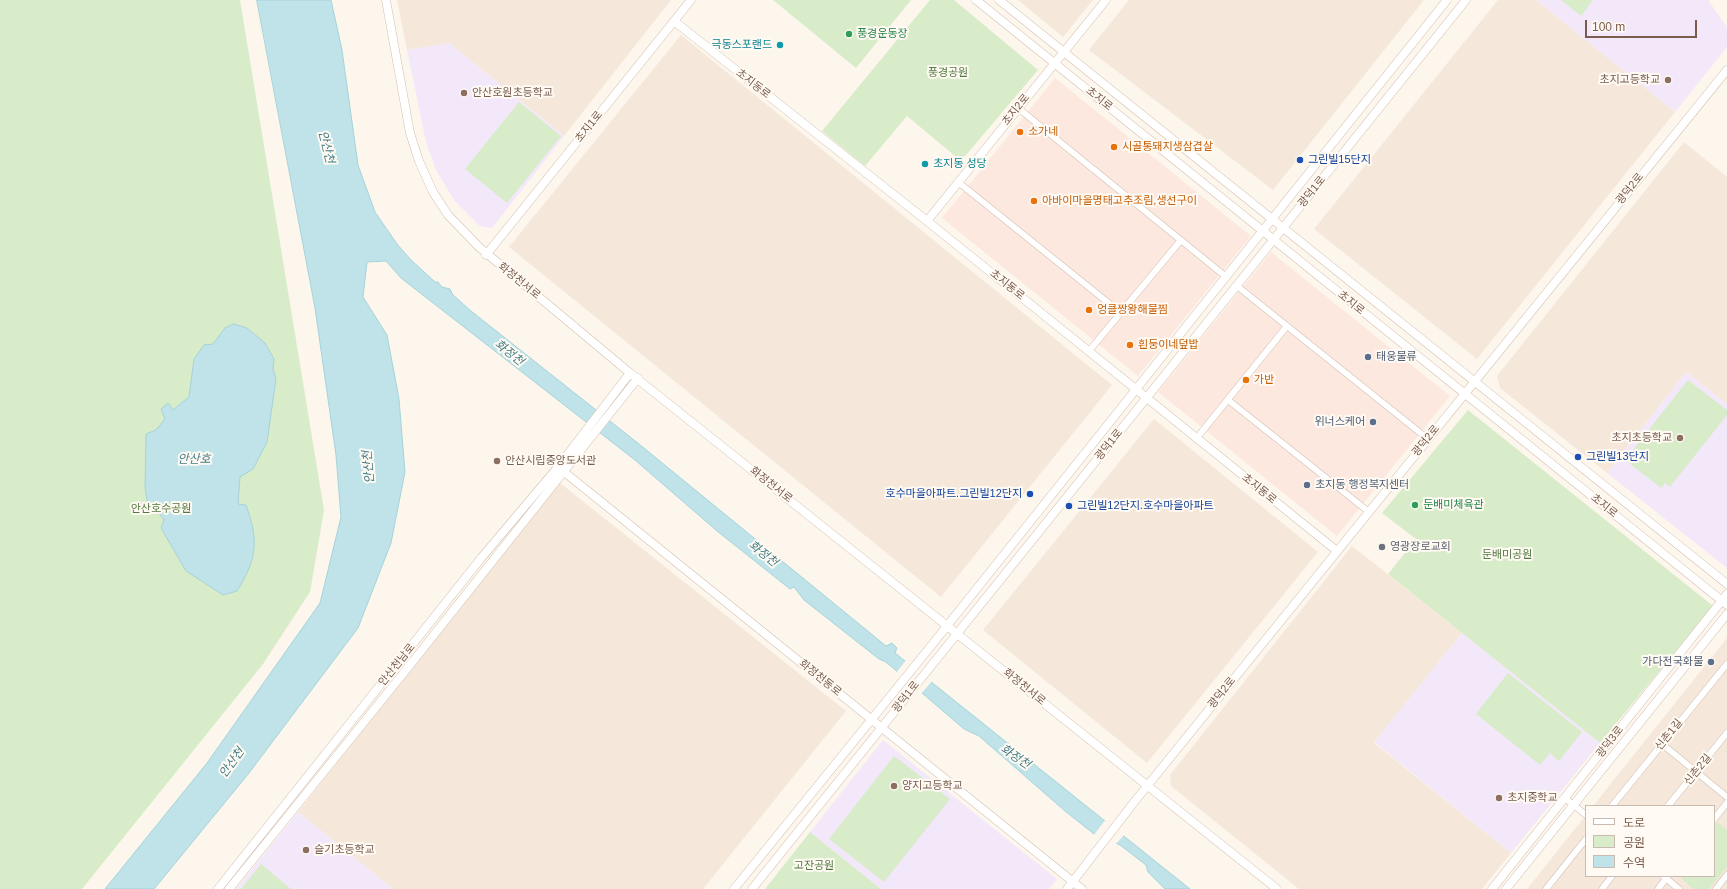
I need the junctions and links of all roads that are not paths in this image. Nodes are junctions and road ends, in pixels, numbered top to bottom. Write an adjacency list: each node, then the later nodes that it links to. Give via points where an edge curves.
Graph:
1 (386, 0): 20 (street, 화정천서로, via 410,133 419,162 433,192 448,214)
2 (691, 0): 8 (street, 초지1로)
3 (976, 0): 10 (street, 초지로)
4 (999, 0): 9 (street, 초지로)
5 (1106, 0): 9 (street, 초지2로)
6 (1446, 0): 14 (street, 광덕1로)
7 (1466, 0): 16 (street, 광덕1로)
8 (674, 22): 15 (street, 초지동로); 20 (street, 초지1로)
9 (1064, 52): 10 (street, 초지2로); 14 (street, 초지로)
10 (1054, 63): 12 (street, 초지2로); 17 (street, 초지로)
11 (1727, 70): 28 (street, 광덕2로)
12 (1018, 108): 13 (street, 초지2로); 18 (street)
13 (958, 182): 15 (street, 초지2로); 23 (street)
14 (1272, 219): 16 (street, 초지로); 17 (street, 광덕1로)
15 (927, 221): 25 (street, 초지동로)
16 (1283, 228): 19 (street, 광덕1로); 28 (street, 초지로)
17 (1262, 231): 19 (street, 초지로); 21 (street, 광덕1로)
18 (1181, 240): 21 (street); 23 (street)
19 (1274, 240): 22 (street, 광덕1로); 30 (street, 초지로)
20 (486, 255): 26 (street, 화정천서로)
21 (1226, 276): 29 (street, 광덕1로)
22 (1237, 286): 24 (street); 31 (street, 광덕1로)
23 (1121, 313): 25 (street)
24 (1287, 326): 33 (street); 35 (street)
25 (1089, 351): 29 (street, 초지동로)
26 (630, 373): 27 (street, 화정천서로); 32 (street)
27 (638, 378): 32 (street); 42 (street, 화정천서로)
28 (1474, 383): 30 (street, 광덕2로); 39 (street, 초지로)
29 (1136, 388): 31 (street, 초지동로); 42 (street, 광덕1로)
30 (1464, 394): 35 (street, 광덕2로); 40 (street, 초지로)
31 (1147, 398): 34 (street, 초지동로); 43 (street, 광덕1로)
32 (616, 400): 36 (street, 안산천남로)
33 (1228, 400): 34 (street); 37 (street)
34 (1196, 439): 38 (street, 초지동로)
35 (1428, 439): 37 (street, 광덕2로)
36 (561, 469): 45 (street, 화정천동로); 64 (street, 안산천남로, via 482,557); 65 (street, 안산천남로, via 406,670)
37 (1369, 512): 38 (street, 광덕2로)
38 (1337, 551): 50 (street, 광덕2로)
39 (1727, 584)
40 (1725, 600): 52 (street, 광덕3로)
41 (1727, 614): 54 (street, 광덕3로)
42 (946, 625): 43 (street, 화정천서로); 45 (street, 광덕1로, via 892,695)
43 (958, 634): 46 (street, 광덕1로); 50 (street, 화정천서로)
44 (1727, 664): 48 (street, 신촌1길)
45 (870, 719): 46 (street, 화정천동로); 66 (street, 광덕1로)
46 (882, 728): 63 (street, 화정천동로); 67 (street, 광덕1로)
47 (1727, 733): 49 (street, 신촌2길)
48 (1662, 744): 49 (street); 55 (street, 신촌1길)
49 (1696, 772): 51 (street); 56 (street, 신촌2길)
50 (1148, 786): 63 (street, 광덕2로); 70 (street, 화정천서로)
51 (1727, 797)
52 (1565, 798): 54 (street); 71 (street, 광덕3로)
53 (1727, 803): 58 (street)
54 (1574, 805): 57 (street); 72 (street, 광덕3로)
55 (1613, 805)
56 (1669, 805)
57 (1585, 814)
58 (1715, 818)
59 (1585, 840): 73 (street)
60 (1727, 875): 77 (street)
61 (1611, 877): 74 (street)
62 (1666, 877): 75 (street); 76 (street)
63 (1073, 882): 68 (street); 69 (street, 화정천동로)
64 (218, 889)
65 (229, 889)
66 (734, 889)
67 (752, 889)
68 (1067, 889)
69 (1082, 889)
70 (1277, 889)
71 (1492, 889)
72 (1506, 889)
73 (1546, 889)
74 (1602, 889)
75 (1658, 889)
76 (1679, 889)
77 (1716, 889)

